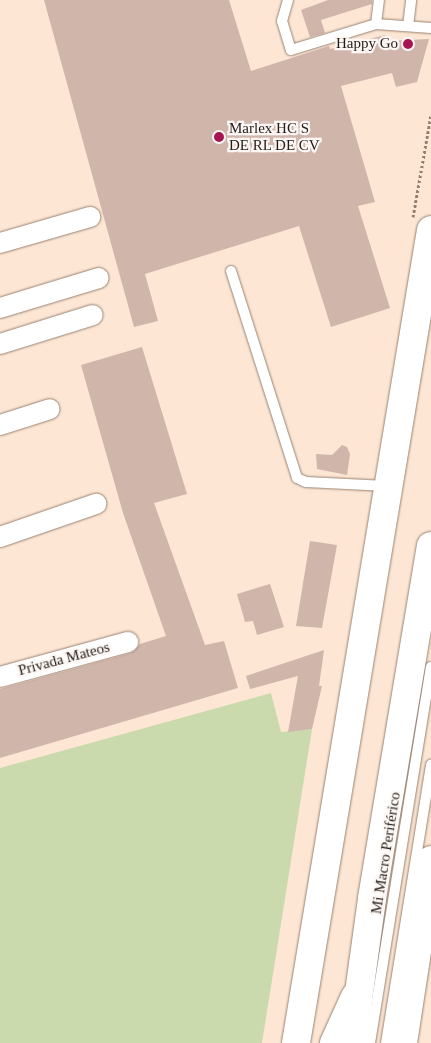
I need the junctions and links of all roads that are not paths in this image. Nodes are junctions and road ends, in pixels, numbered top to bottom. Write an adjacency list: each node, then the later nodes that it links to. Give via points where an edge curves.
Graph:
1 (288, 0): 4 (lane, via 282,22 291,50)
2 (379, 0): 4 (lane)
3 (411, 0): 5 (lane)
4 (376, 24): 5 (lane)
5 (408, 26): 6 (lane)
6 (431, 28)
7 (90, 217): 9 (street)
8 (431, 230): 17 (main road)
9 (0, 243)
10 (231, 271): 17 (lane, via 297,478 306,482)
11 (99, 278): 12 (street)
12 (0, 308)
13 (93, 315): 14 (street)
14 (0, 344)
15 (50, 409): 16 (street)
16 (0, 425)
17 (388, 486): 29 (main road)
18 (96, 504): 19 (street)
19 (0, 537)
20 (431, 546): 27 (main road, via 372,898)
21 (128, 642): 23 (street, Privada Mateos)
22 (431, 667): 32 (lane, Mi Macro Periférico)
23 (0, 677)
24 (431, 765): 33 (lane, Mi Macro Periférico)
25 (431, 860): 28 (main road)
26 (431, 955): 28 (main road)
27 (361, 984): 30 (main road); 31 (main road)
28 (409, 1005): 34 (main road)
29 (296, 1043)
30 (334, 1043)
31 (352, 1043)
32 (370, 1043)
33 (386, 1043)
34 (403, 1043)

